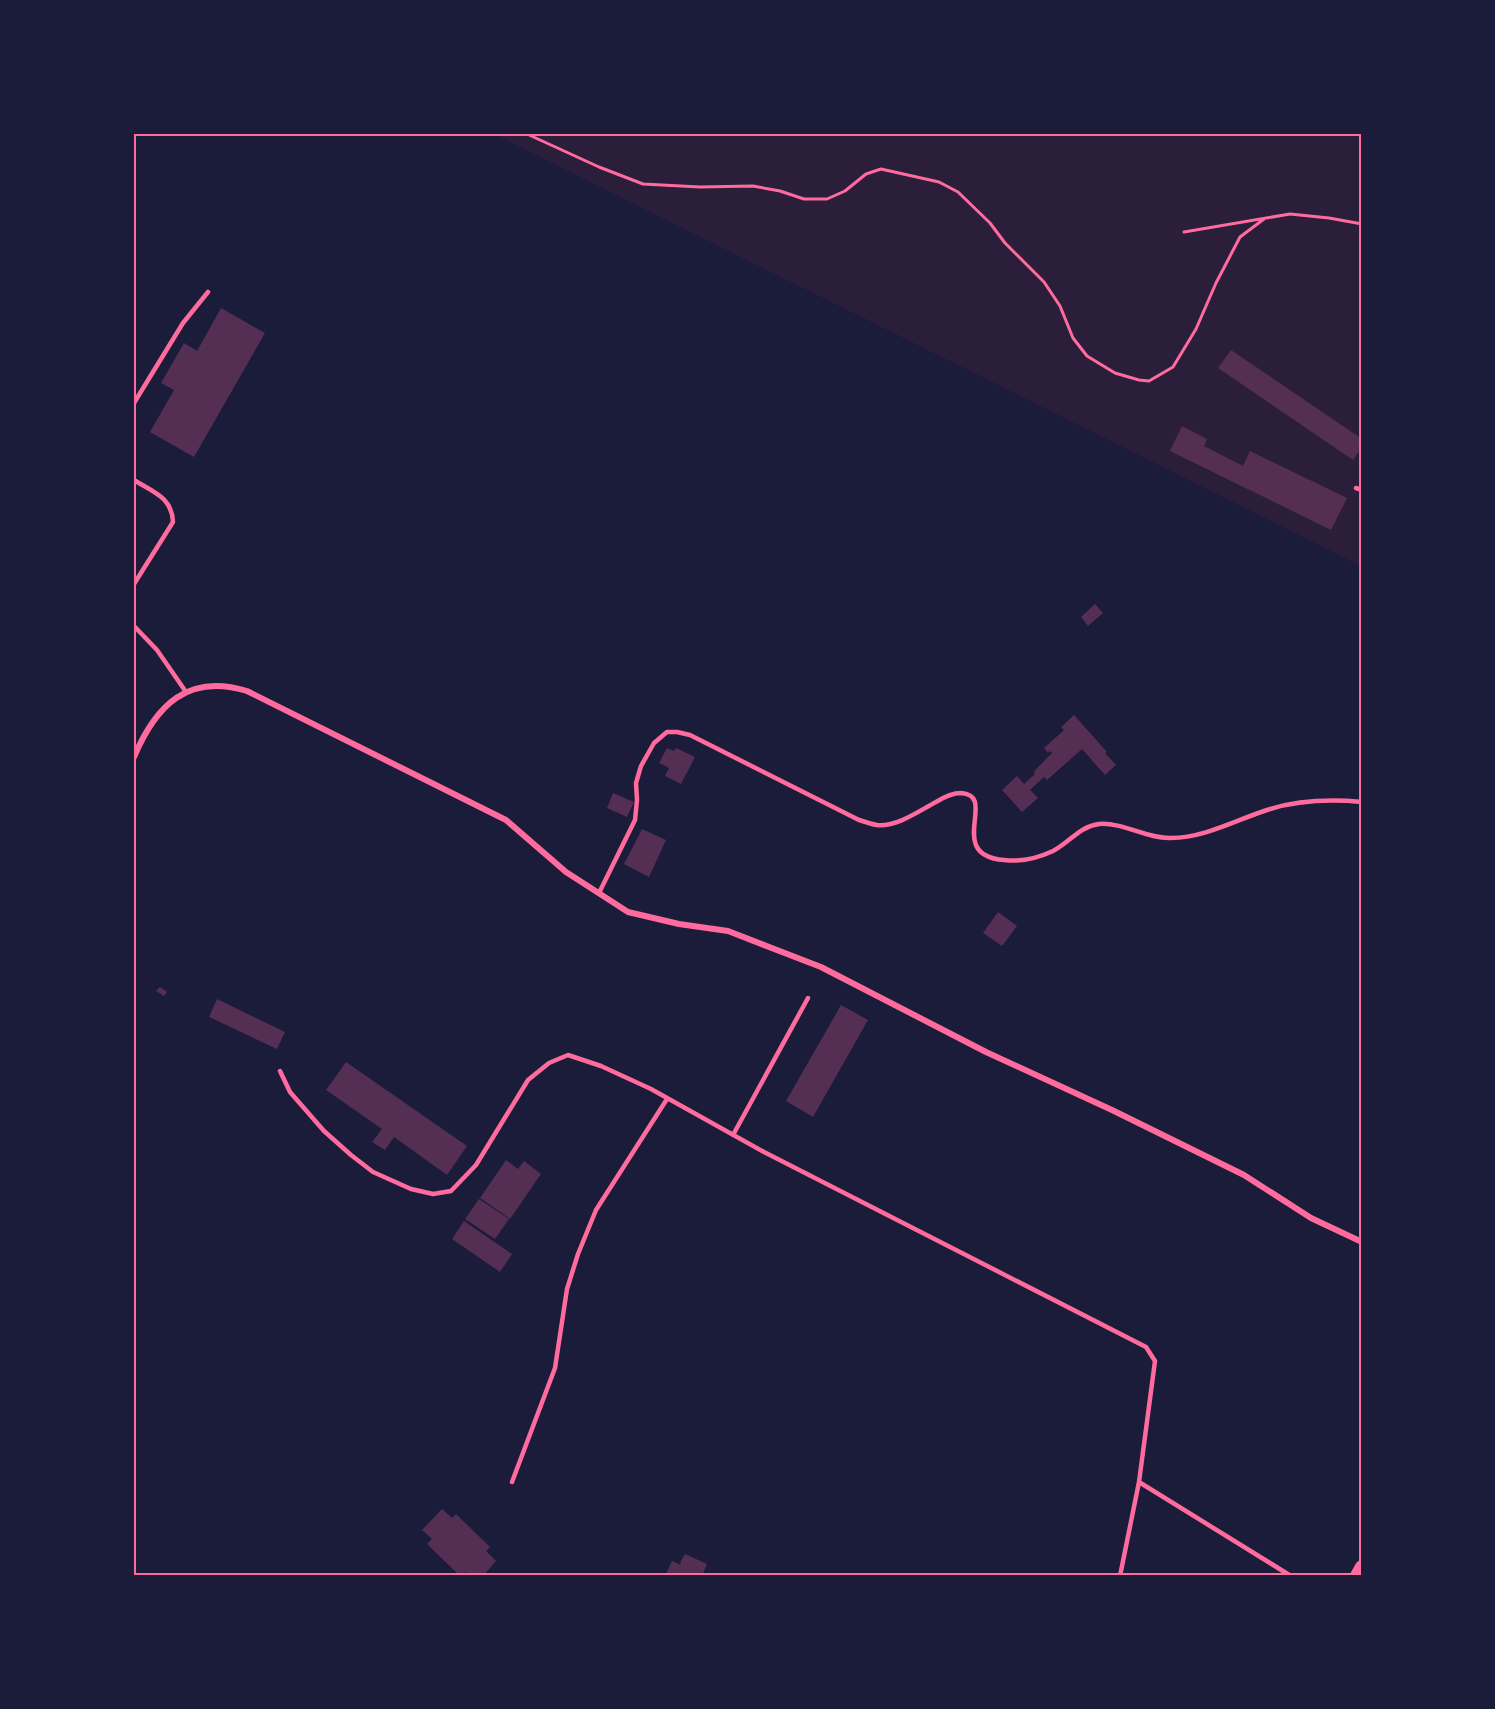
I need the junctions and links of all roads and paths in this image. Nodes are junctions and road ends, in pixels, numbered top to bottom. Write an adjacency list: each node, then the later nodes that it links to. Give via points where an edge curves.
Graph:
1 (527, 134): 2 (path, via 643,184 753,186 804,199 827,199 881,169 939,182 958,192 1044,282 1060,306 1073,338 1087,356 1114,373 1139,380 1149,381 1173,367 1196,329 1240,237)
2 (1264, 219): 3 (path, via 1290,214); 4 (path)
3 (1362, 224)
4 (1184, 232)
5 (207, 292): 6 (lane, via 183,323)
6 (134, 403)
7 (134, 480): 8 (lane, via 168,501 173,522)
8 (134, 584)
9 (134, 626): 10 (lane, via 157,650)
10 (186, 692): 11 (street, via 170,701 153,720); 13 (street, via 219,685 247,691 506,820 566,872)
11 (134, 757)
12 (1362, 802): 13 (lane, via 1302,802 1213,830 1169,839 1101,824 1084,828 1053,851 1027,860 1004,861 979,852 973,838 977,807 968,794 946,796 909,817 878,825 860,820 690,735 667,732 654,743 641,766 636,783 635,819)
13 (600, 893): 18 (street, via 628,912 728,931 821,967 986,1052 1244,1175 1311,1218)
14 (808, 998): 17 (lane)
15 (280, 1071): 16 (lane, via 290,1092 351,1155 373,1172 433,1194 451,1191 476,1165 528,1080 549,1063 568,1055 601,1066)
16 (667, 1099): 17 (lane); 19 (lane, via 596,1210 578,1254 567,1289 555,1368)
17 (733, 1135): 20 (lane, via 1146,1347 1155,1361)
18 (1362, 1242)
19 (512, 1482)
20 (1139, 1482): 22 (lane); 23 (lane)
21 (1362, 1567): 24 (highway)
22 (1120, 1575)
23 (1291, 1575)
24 (1357, 1575)

